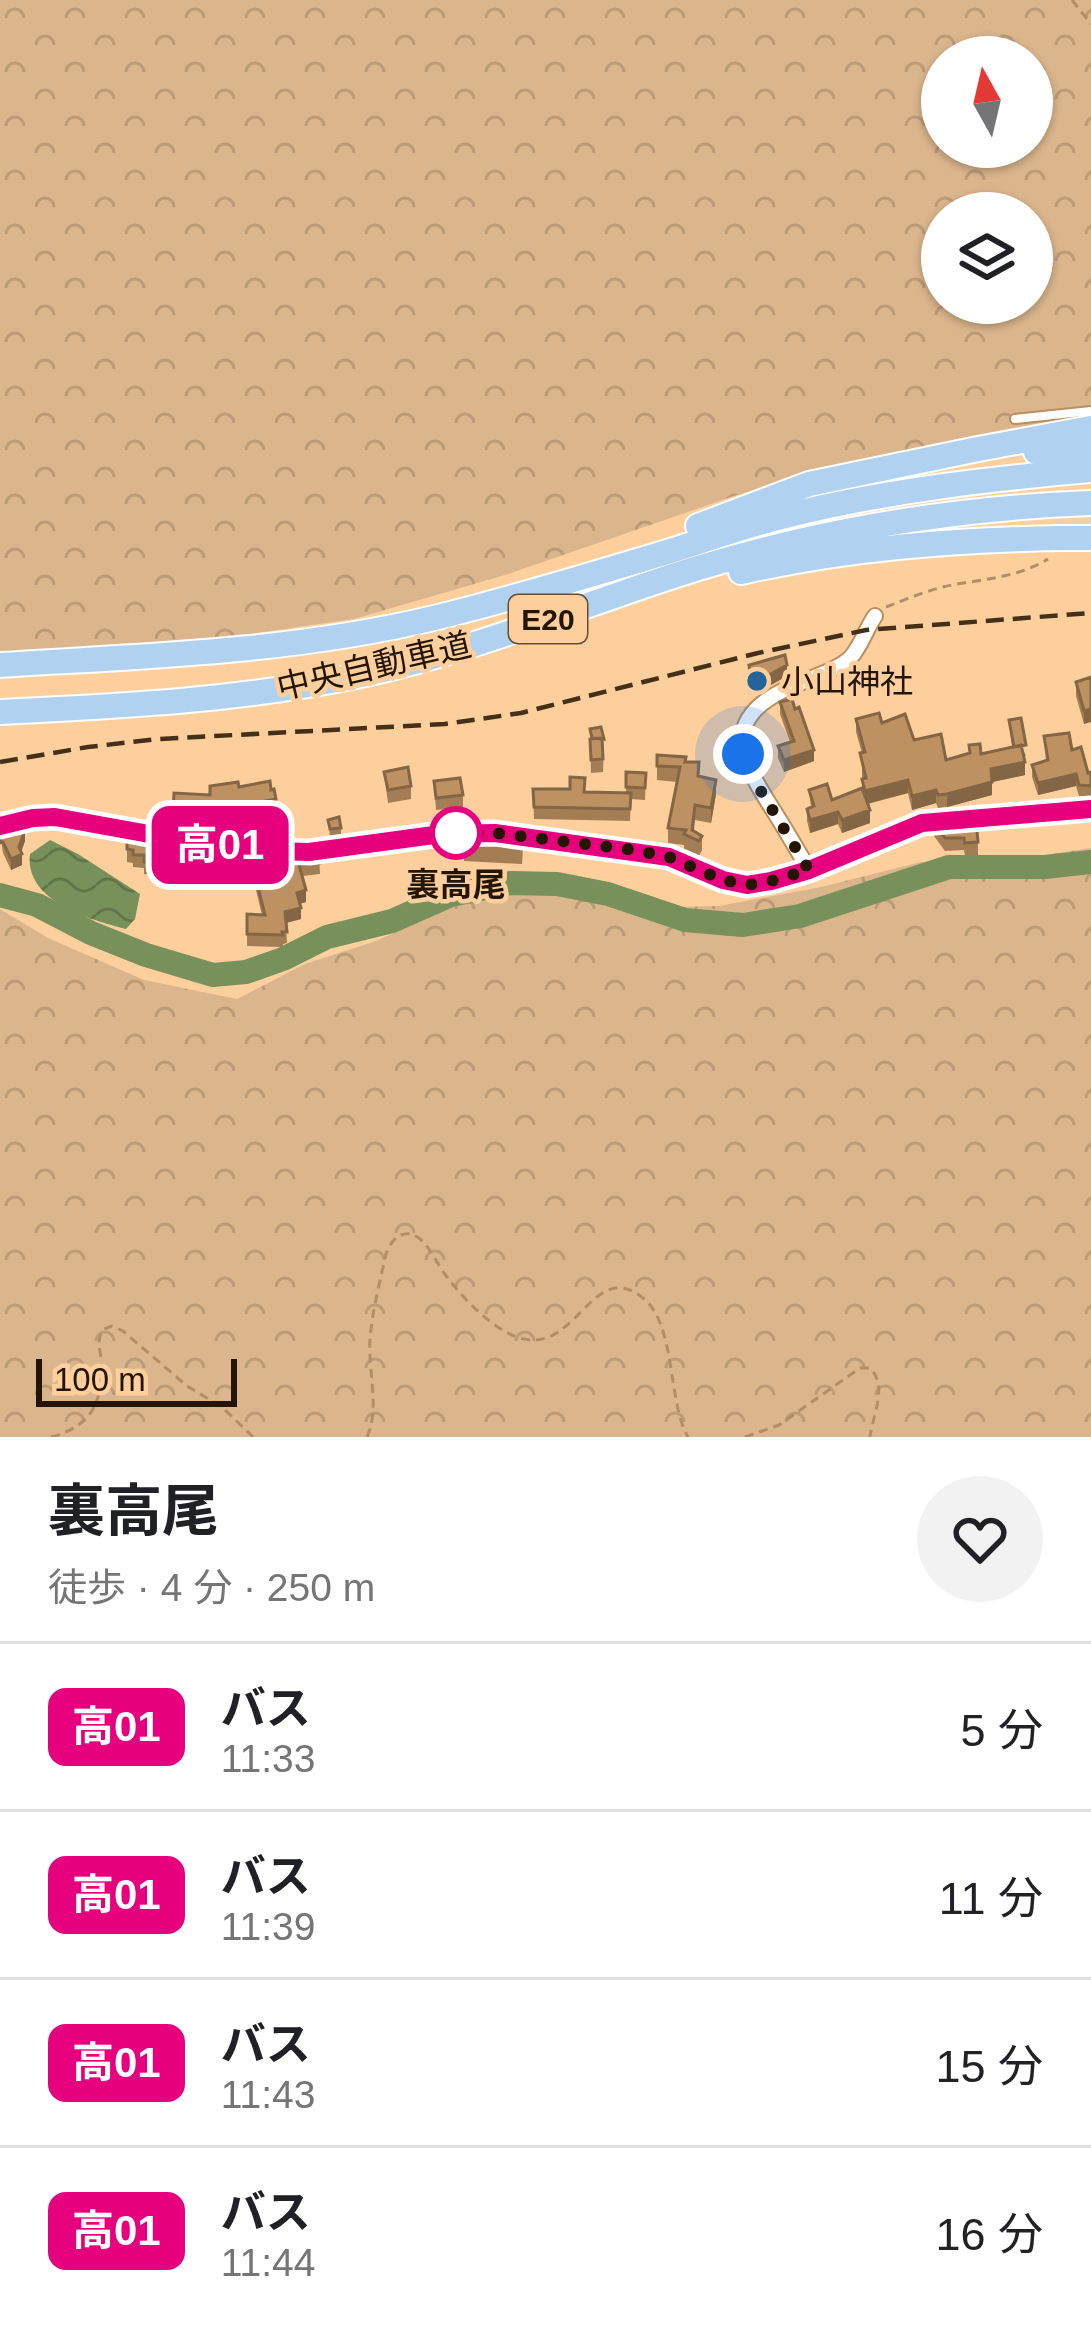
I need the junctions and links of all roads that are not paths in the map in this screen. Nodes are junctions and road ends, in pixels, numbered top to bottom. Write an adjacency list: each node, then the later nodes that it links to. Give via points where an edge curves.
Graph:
1 (1091, 411): 2 (lane)
2 (1015, 419)
3 (1091, 428): 5 (highway)
4 (1091, 448): 5 (highway)
5 (908, 464): 10 (highway, via 809,484)
6 (1091, 470): 10 (highway, 中央自動車道 / E20, via 808,511)
7 (1091, 502): 11 (highway, 中央自動車道 / E20, via 924,517 800,541)
8 (1091, 538): 11 (highway, bridge, via 1056,547 997,539 817,556)
9 (875, 616): 16 (street, via 840,668 767,698 741,737 747,766)
10 (435, 618): 12 (highway, 中央自動車道 / E20, via 256,648)
11 (502, 635): 13 (highway, 中央自動車道 / E20, via 297,687)
12 (0, 665)
13 (0, 712)
14 (1091, 809): 16 (main road, via 922,823)
15 (0, 826): 16 (main road, via 55,817 309,852 495,833 669,857 747,885)
16 (809, 870)

